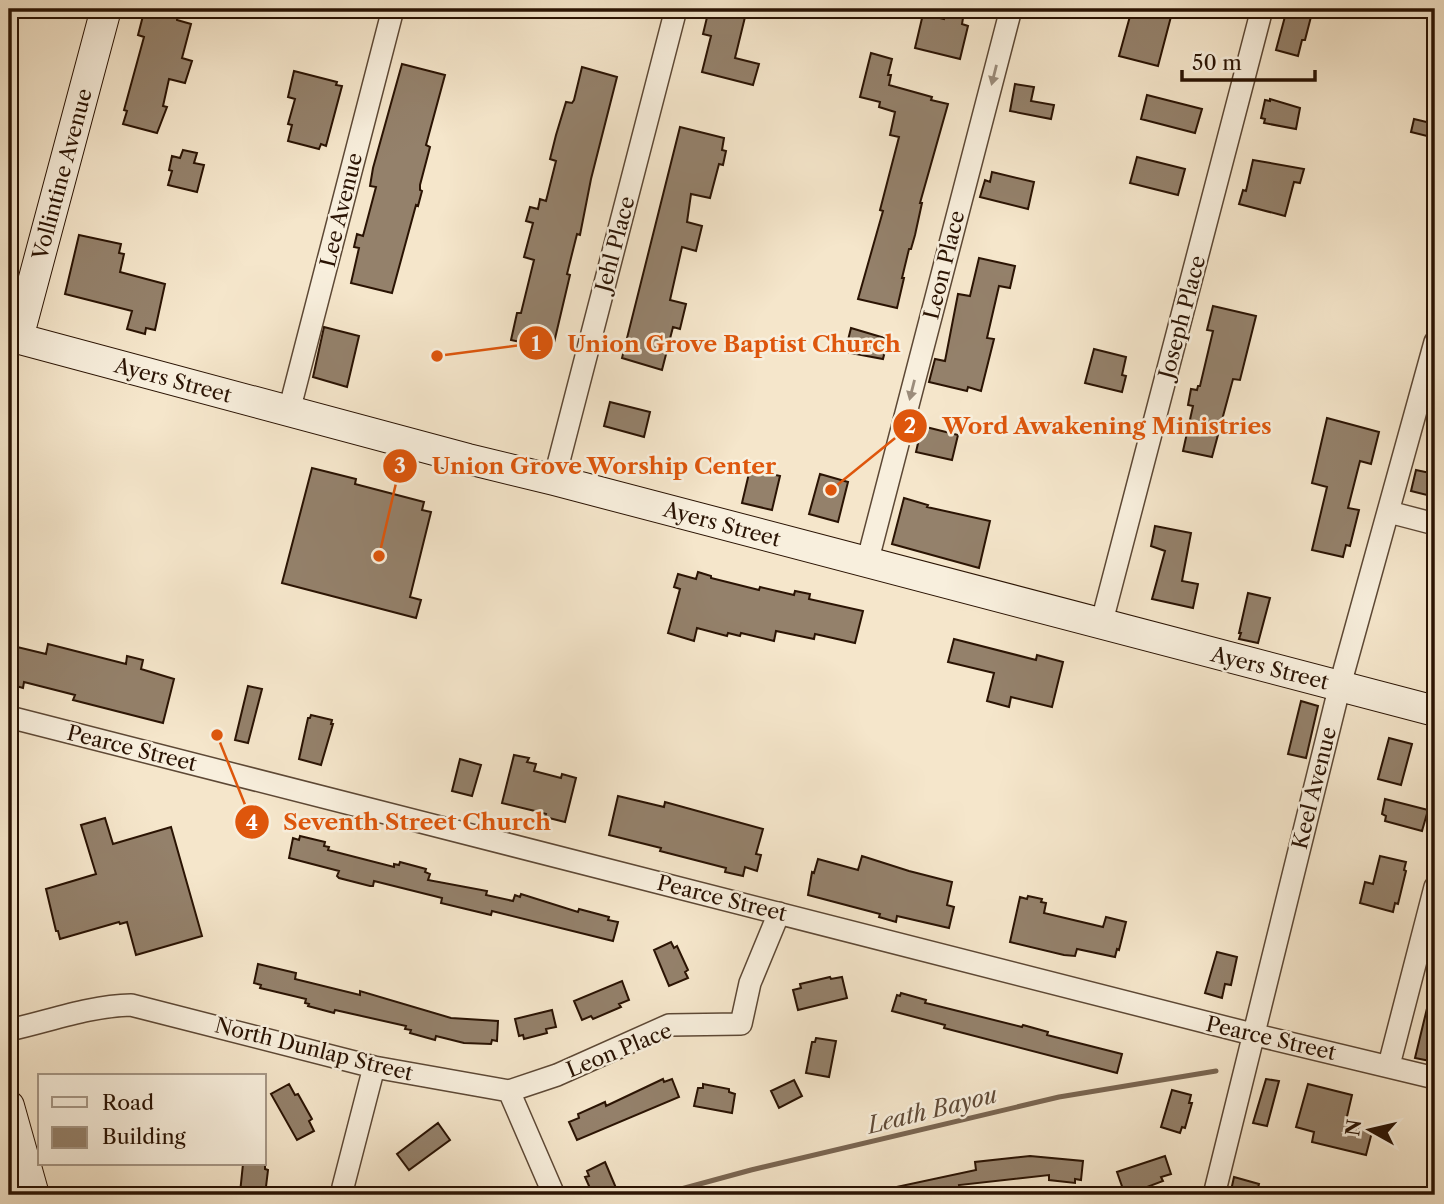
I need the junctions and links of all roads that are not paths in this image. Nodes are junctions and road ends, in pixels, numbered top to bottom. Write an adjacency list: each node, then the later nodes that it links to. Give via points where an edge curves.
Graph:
1 (106, 9): 6 (street, Vollintine Avenue)
2 (393, 9): 8 (street, Lee Avenue)
3 (676, 9): 9 (street, Jehl Place)
4 (1011, 9): 12 (street, Leon Place, one-way to 12)
5 (1262, 9): 13 (street, Joseph Place)
6 (13, 337): 8 (street, Ayers Street)
7 (1435, 346): 10 (street, Keel Avenue)
8 (289, 411): 9 (street, Ayers Street)
9 (554, 480): 12 (street, Ayers Street)
10 (1389, 512): 11 (street); 14 (street, Keel Avenue)
11 (1435, 524)
12 (867, 563): 13 (street, Ayers Street)
13 (1101, 625): 14 (street, Ayers Street)
14 (1340, 685): 15 (street, Ayers Street); 20 (street, Keel Avenue)
15 (1435, 711)
16 (9, 717): 18 (street, Pearce Street)
17 (1435, 887): 21 (street)
18 (779, 913): 20 (street, Pearce Street); 24 (street, Leon Place, via 750,983 741,1024 669,1025 557,1076)
19 (9, 1030): 22 (street, North Dunlap Street, via 72,1013 131,1005)
20 (1252, 1034): 21 (street, Pearce Street); 29 (street, Keel Avenue)
21 (1389, 1065): 23 (street, Pearce Street)
22 (374, 1067): 24 (street, North Dunlap Street); 26 (street)
23 (1435, 1078)
24 (509, 1091): 28 (street)
25 (9, 1106): 27 (street)
26 (342, 1187)
27 (34, 1195)
28 (554, 1195)
29 (1214, 1195)

